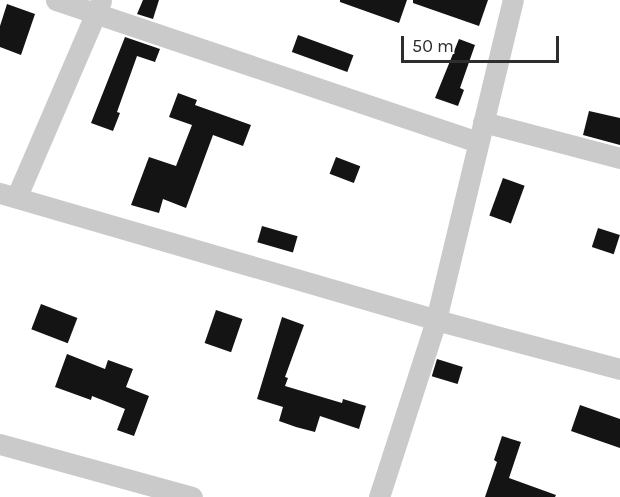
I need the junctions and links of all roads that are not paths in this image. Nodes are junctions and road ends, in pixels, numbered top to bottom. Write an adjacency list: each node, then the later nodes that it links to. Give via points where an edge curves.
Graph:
1 (56, 0): 3 (street)
2 (513, 0): 4 (street)
3 (99, 6): 4 (street); 6 (street)
4 (481, 132): 5 (street); 7 (street)
5 (620, 158)
6 (9, 195): 7 (street)
7 (436, 320): 8 (street); 12 (street)
8 (620, 369)
9 (0, 444): 10 (street)
10 (156, 492): 11 (street)
11 (192, 497)
12 (379, 497)

